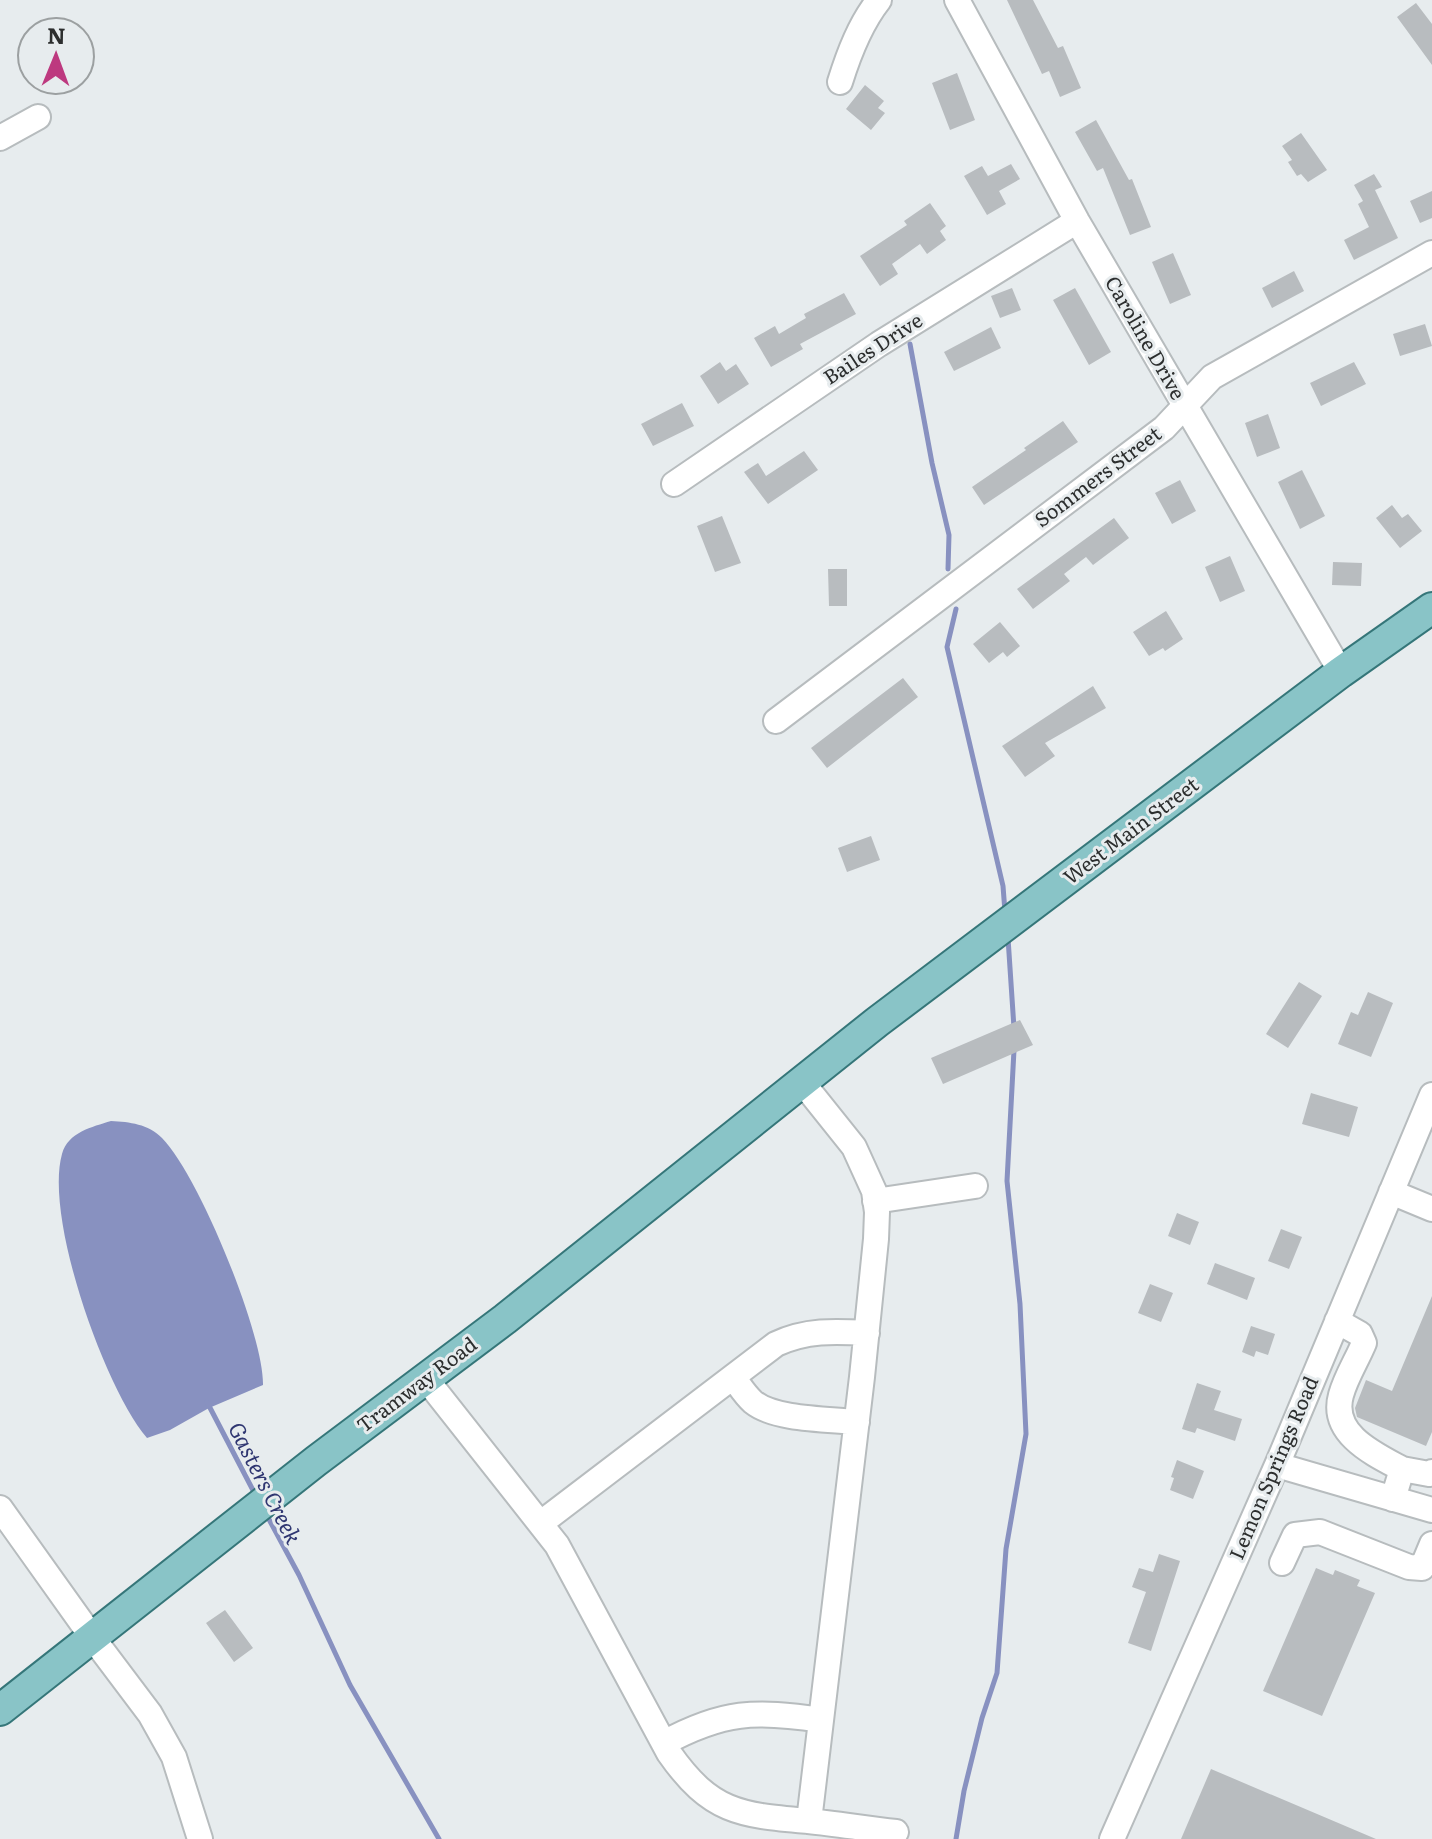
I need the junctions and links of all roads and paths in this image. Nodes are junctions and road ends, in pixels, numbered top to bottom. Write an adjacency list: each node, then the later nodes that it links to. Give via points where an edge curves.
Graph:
1 (879, 0): 3 (street, via 863,23)
2 (957, 0): 6 (street, Caroline Drive)
3 (840, 82)
4 (38, 117): 5 (street)
5 (0, 138)
6 (1077, 221): 8 (street, Caroline Drive); 9 (street, Bailes Drive, via 879,344)
7 (1432, 253): 8 (street, Sommers Street, via 1212,377)
8 (1185, 406): 11 (street, Caroline Drive); 12 (street, Sommers Street, via 1164,428)
9 (674, 484)
10 (1432, 608): 11 (main road, West Main Street)
11 (1341, 672): 13 (main road, West Main Street)
12 (776, 721)
13 (832, 1059): 14 (main road, Tramway Road)
14 (802, 1082): 18 (street, via 854,1147); 23 (main road, Tramway Road)
15 (1432, 1095): 17 (street, Lemon Springs Road)
16 (975, 1186): 18 (street)
17 (1391, 1192): 19 (street); 20 (street, Lemon Springs Road)
18 (875, 1201): 21 (street)
19 (1432, 1209)
20 (1337, 1321): 25 (street, Lemon Springs Road); 26 (street, via 1360,1334 1364,1343 1341,1395 1344,1427 1369,1452)
21 (867, 1333): 22 (street, via 795,1336); 24 (street)
22 (733, 1377): 24 (street, via 765,1409); 31 (street)
23 (426, 1379): 31 (street); 34 (main road, Tramway Road)
24 (857, 1422): 36 (street)
25 (1277, 1465): 28 (street); 41 (street, Lemon Springs Road)
26 (1402, 1469): 27 (street); 28 (street)
27 (1432, 1472)
28 (1393, 1499): 30 (street)
29 (0, 1508): 34 (street)
30 (1432, 1510)
31 (541, 1523): 37 (street)
32 (1432, 1544): 33 (street, via 1422,1568 1320,1532 1295,1535)
33 (1282, 1563)
34 (92, 1637): 35 (main road, Tramway Road); 40 (street, via 150,1714 174,1757)
35 (0, 1710)
36 (821, 1720): 37 (street, via 760,1714 725,1717); 38 (street)
37 (664, 1743): 38 (street, via 686,1777 728,1809)
38 (809, 1821): 39 (street)
39 (896, 1832)
40 (200, 1839)
41 (1112, 1839)

